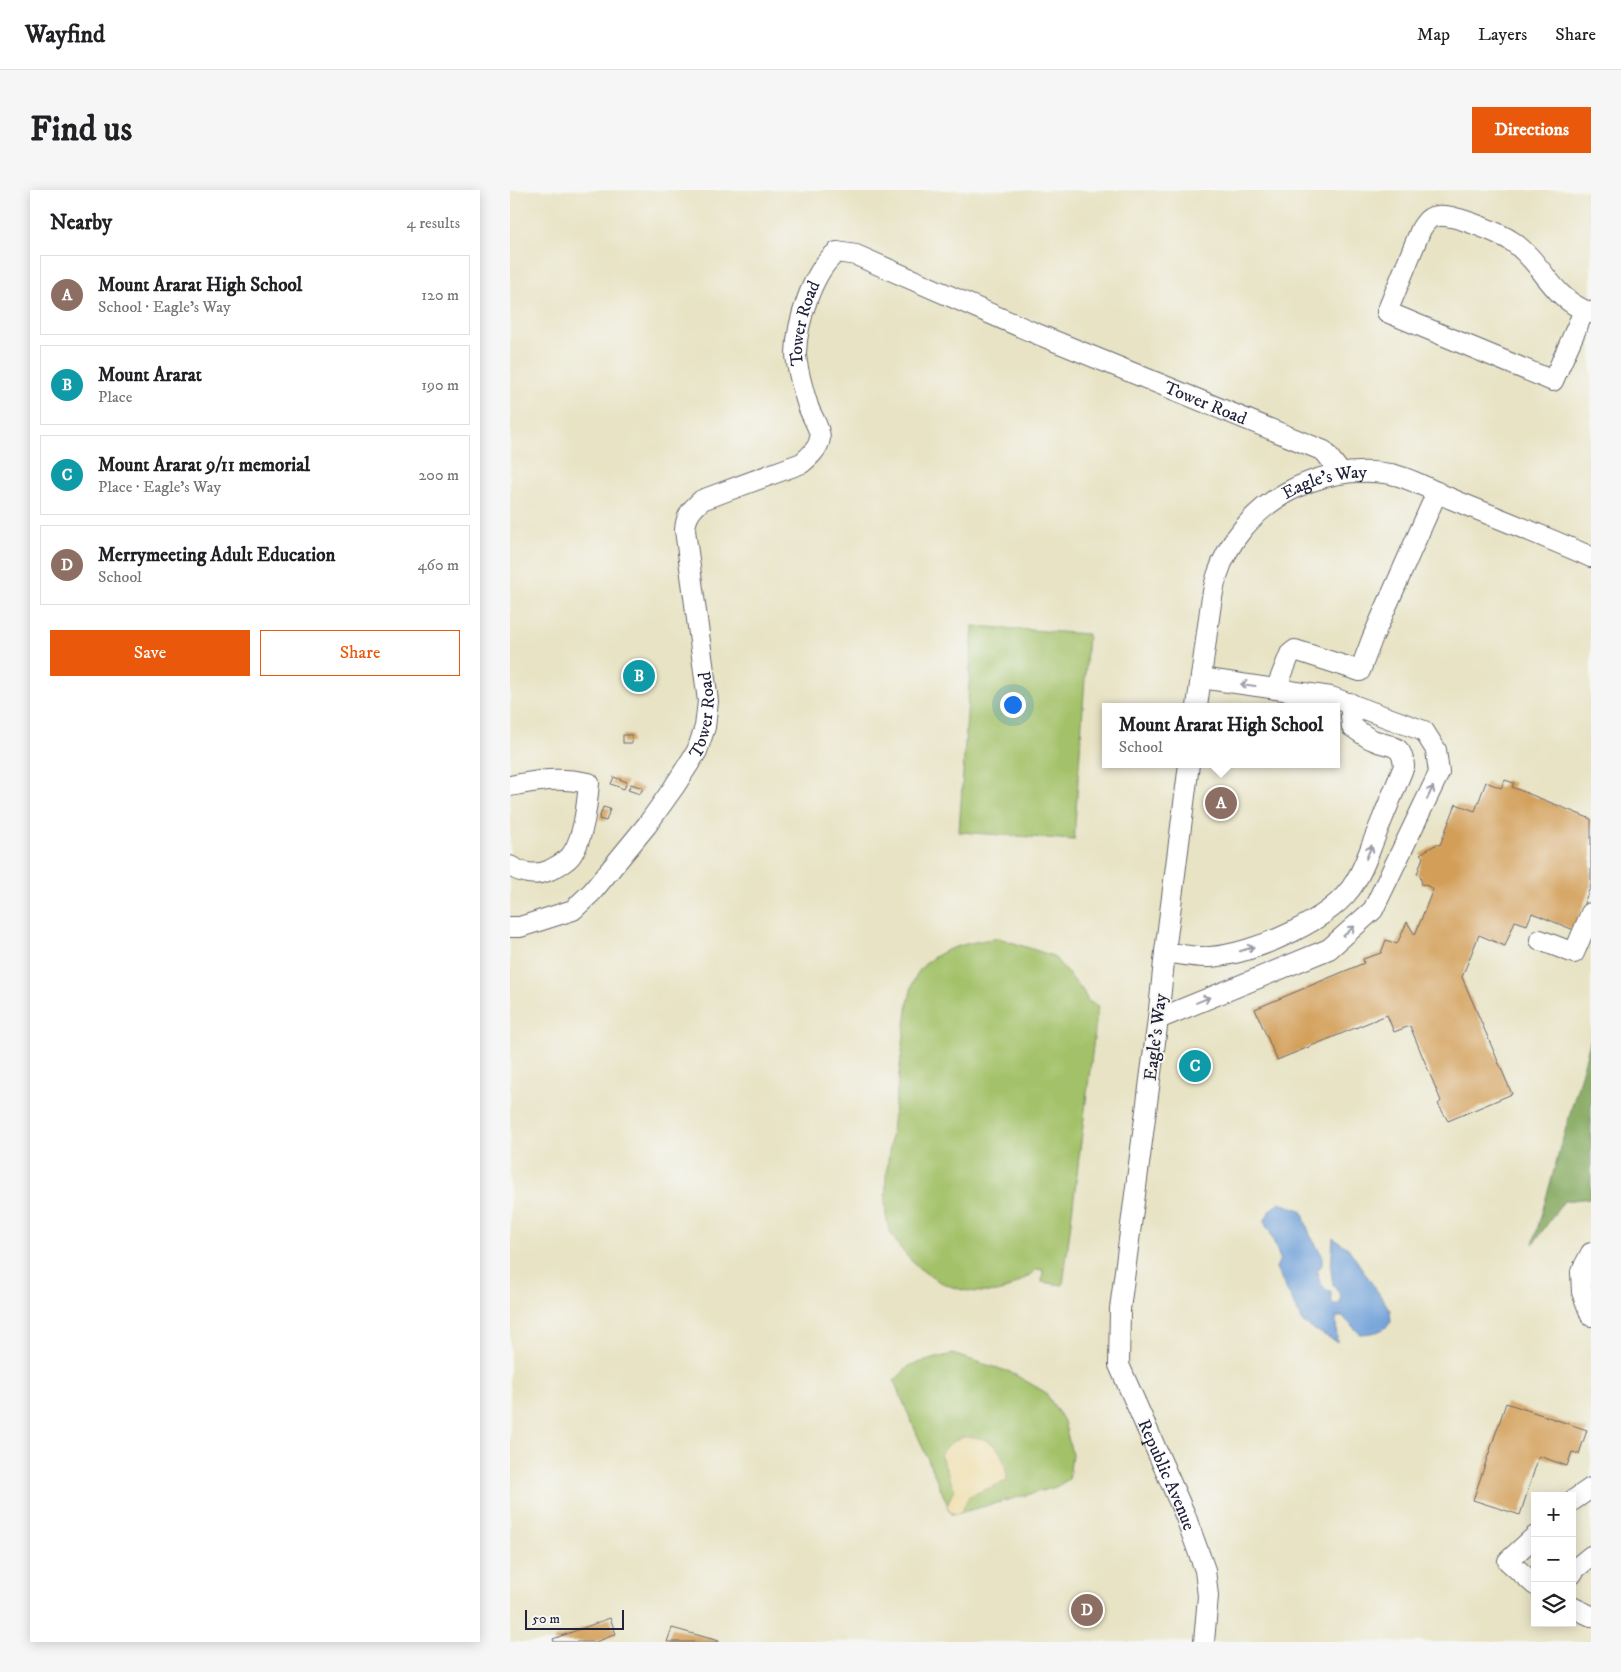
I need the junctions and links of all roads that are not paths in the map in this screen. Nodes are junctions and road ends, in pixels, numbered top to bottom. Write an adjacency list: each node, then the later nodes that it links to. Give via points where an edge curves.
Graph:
1 (1588, 312): 1 (street, via 1566,300 1535,262 1512,241 1454,217 1437,215 1428,219 1421,229 1387,312 1553,381)
2 (1341, 473): 3 (street, Eagle's Way, via 1393,475); 5 (street, Eagle's Way, via 1318,478 1288,491 1267,505 1236,538 1217,574); 13 (street, Tower Road, via 1324,451 1030,331 856,255 837,252 818,275 806,304 796,355 808,407 820,436 819,443 802,463 702,500 686,520 708,701 705,727 697,751 647,825 592,892 573,910)
3 (1437, 492): 4 (street, Eagle's Way); 6 (street, via 1360,671 1294,650)
4 (1591, 557)
5 (1200, 678): 6 (street, one-way to 5); 7 (street, Eagle's Way)
6 (1276, 689): 8 (street)
7 (1197, 703)
8 (1350, 703): 15 (street, one-way to 8, via 1210,957 1275,940 1321,916 1343,899 1355,883 1404,766 1403,756 1396,747 1372,740 1352,728); 16 (street, one-way to 8, via 1329,949 1373,910 1439,773 1436,750 1424,731)
9 (1188, 768): 15 (street, Eagle's Way)
10 (510, 786): 11 (street, via 546,779 589,783 580,839 572,856 541,874 520,872)
11 (510, 866)
12 (1591, 913): 14 (street, via 1574,953)
13 (510, 927)
14 (1540, 940)
15 (1165, 952): 16 (street, Eagle's Way)
16 (1158, 1019): 18 (street, Eagle's Way)
17 (1591, 1253): 19 (street, via 1581,1272 1582,1292)
18 (1120, 1309): 28 (street, Republic Avenue, via 1119,1365 1185,1515 1205,1570 1208,1596)
19 (1591, 1316)
20 (1591, 1488): 21 (street)
21 (1576, 1498)
22 (1534, 1537): 25 (street, via 1508,1561)
23 (1591, 1556): 24 (street)
24 (1576, 1567)
25 (1532, 1582)
26 (1576, 1609): 27 (street)
27 (1591, 1616)
28 (1204, 1642)

